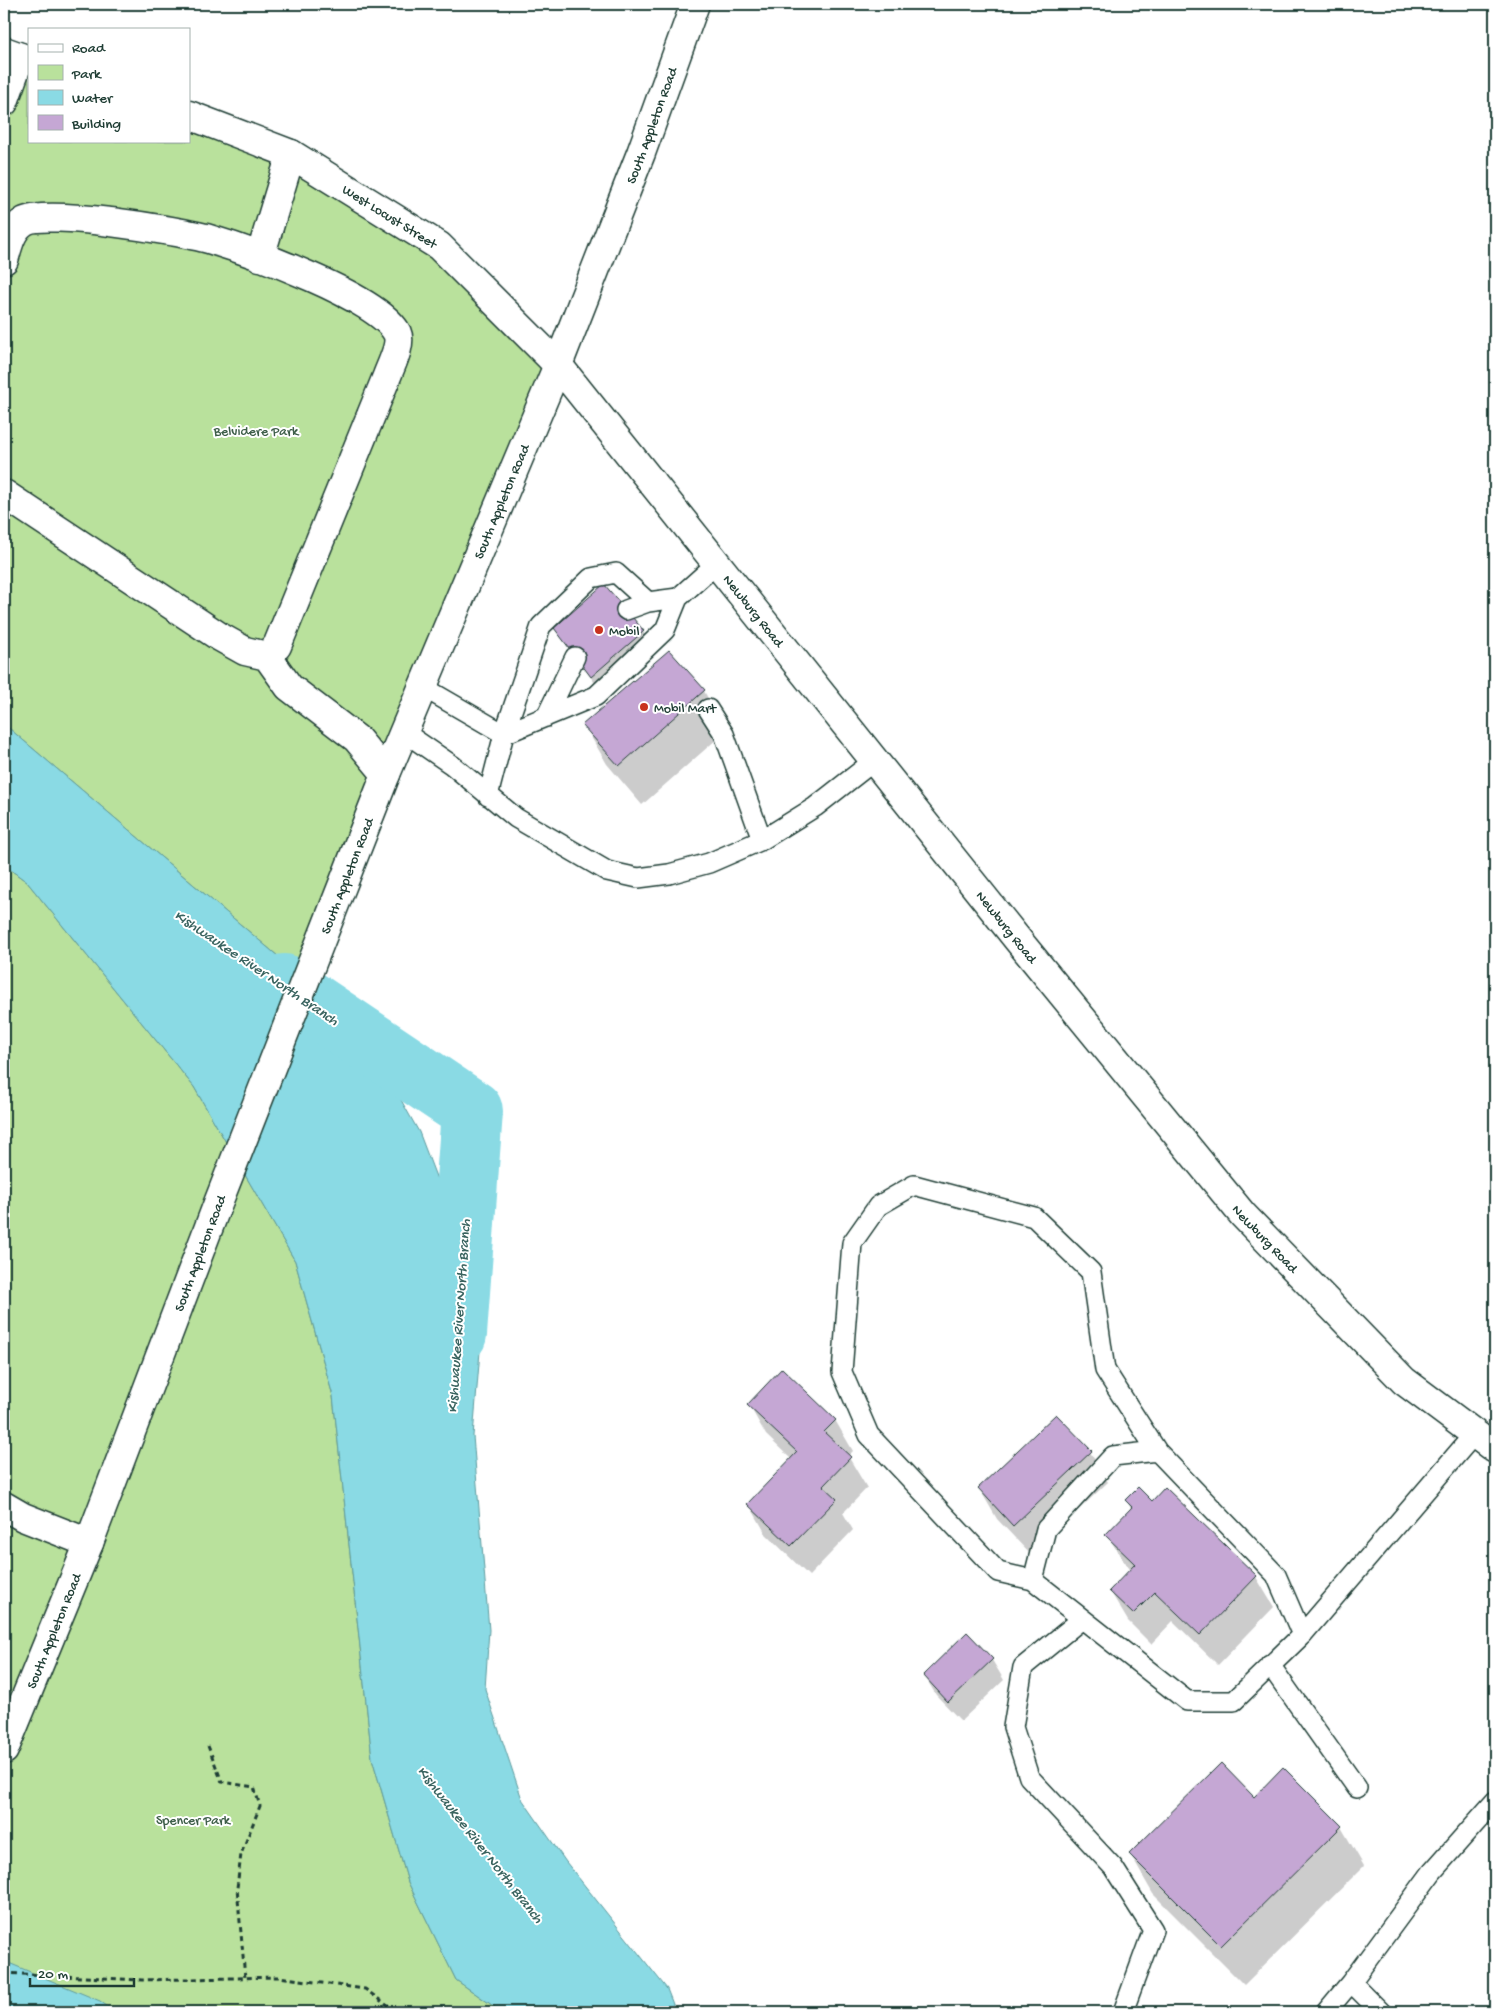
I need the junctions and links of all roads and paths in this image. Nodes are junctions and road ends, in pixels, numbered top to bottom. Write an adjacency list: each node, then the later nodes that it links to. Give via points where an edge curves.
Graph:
1 (695, 4): 8 (main road, South Appleton Road)
2 (17, 56): 3 (main road)
3 (4, 102)
4 (190, 116): 5 (main road, West Locust Street)
5 (291, 154): 7 (main road); 8 (main road, West Locust Street, via 438,246)
6 (6, 246): 7 (main road, via 16,228 26,220 62,217 207,238)
7 (260, 256): 14 (main road, via 374,309 398,334 397,349 388,376 277,646)
8 (558, 365): 10 (main road, Newburg Road); 16 (main road, South Appleton Road)
9 (4, 494): 14 (main road, via 220,637 245,651)
10 (716, 564): 11 (lane); 21 (main road, Newburg Road)
11 (678, 598): 12 (lane); 18 (lane, via 665,630 596,696)
12 (648, 602): 13 (lane); 20 (lane, via 616,573 591,578 540,626)
13 (626, 610)
14 (267, 656): 22 (main road, via 289,687 357,739)
15 (575, 657): 18 (lane)
16 (423, 687): 19 (main road, South Appleton Road); 20 (lane)
17 (708, 709): 24 (lane, via 724,734)
18 (546, 717): 20 (lane)
19 (404, 732): 22 (main road, South Appleton Road); 23 (lane, via 452,765)
20 (504, 734): 23 (lane)
21 (875, 760): 24 (lane, via 815,807); 25 (main road, Newburg Road, via 1243,1215 1404,1381)
22 (386, 774): 28 (main road, South Appleton Road)
23 (488, 796): 24 (lane, via 516,818 607,871 638,878 709,863)
24 (762, 840)
25 (1485, 1441): 31 (lane)
26 (1157, 1451): 29 (lane, via 1113,1456 1046,1530); 29 (lane, via 1104,1370 1091,1272 1034,1217 914,1185 878,1206 852,1244 842,1372 869,1434 998,1572); 31 (lane, via 1276,1575)
27 (4, 1506): 28 (main road, via 22,1517)
28 (89, 1544): 34 (main road, South Appleton Road)
29 (1033, 1580): 30 (lane)
30 (1082, 1619): 32 (lane, via 1187,1701 1234,1701); 41 (lane, via 1023,1667 1013,1727 1029,1777 1113,1867 1153,1930)
31 (1302, 1635): 32 (lane)
32 (1270, 1665): 35 (lane)
33 (208, 1746): 38 (path, via 222,1782 254,1787 260,1806 241,1854 237,1888)
34 (4, 1750)
35 (1358, 1788)
36 (1495, 1801): 39 (lane, via 1432,1872)
37 (4, 1973): 38 (path, via 142,1980)
38 (245, 1978): 40 (path, via 279,1977 365,1989)
39 (1351, 1982): 42 (lane); 43 (lane)
40 (396, 2012)
41 (1123, 2012)
42 (1326, 2012)
43 (1381, 2012)

